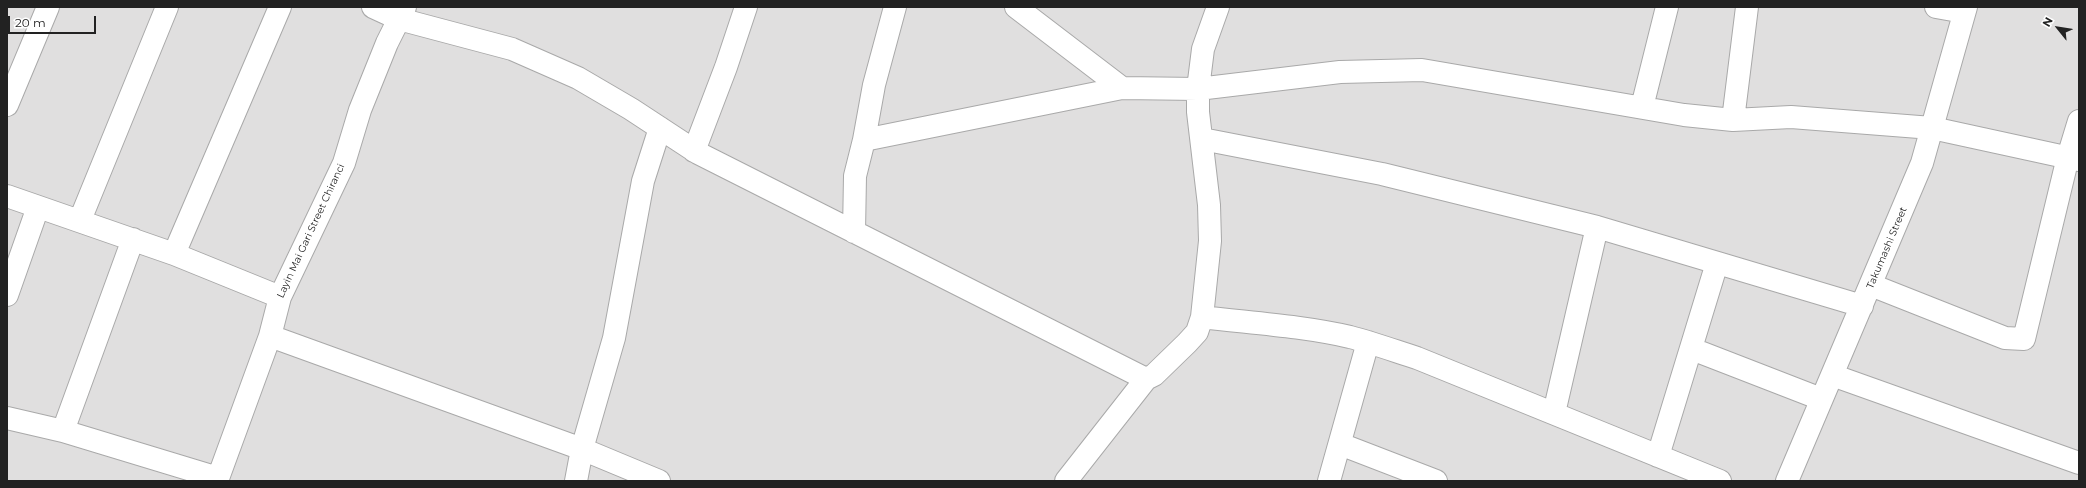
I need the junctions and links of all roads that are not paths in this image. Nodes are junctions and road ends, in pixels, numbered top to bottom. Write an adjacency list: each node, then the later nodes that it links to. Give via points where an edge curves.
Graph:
1 (48, 7): 16 (street)
2 (167, 7): 28 (street)
3 (280, 7): 32 (street)
4 (373, 7): 13 (street)
5 (746, 7): 24 (street)
6 (895, 7): 23 (street, via 874,85)
7 (1016, 7): 14 (street)
8 (1218, 7): 15 (street, via 1203,49)
9 (1667, 7): 17 (street)
10 (1747, 7): 18 (street)
11 (1936, 7): 12 (street)
12 (1965, 10): 21 (street, Takumashi Street)
13 (402, 13): 20 (street, via 512,49 578,78); 36 (street, Layin Mai Gari Street Chiranci, via 360,110 344,163)
14 (1122, 88): 15 (street); 23 (street)
15 (1198, 89): 17 (street, via 1340,72 1422,70); 22 (street)
16 (7, 105)
17 (1642, 107): 18 (street)
18 (1733, 120): 21 (street, via 1791,117)
19 (2079, 121): 25 (street)
20 (660, 128): 24 (street); 49 (street, via 643,180 614,338)
21 (1932, 128): 25 (street); 34 (street, Takumashi Street, via 1922,163)
22 (1202, 139): 29 (street, via 1382,174); 38 (street, via 1210,241)
23 (864, 140): 30 (street, via 855,176)
24 (694, 151): 30 (street)
25 (2074, 159): 34 (street, via 2024,339 2005,338)
26 (7, 196): 27 (street)
27 (38, 207): 28 (street); 35 (street)
28 (80, 220): 31 (street)
29 (1597, 227): 33 (street); 45 (street)
30 (854, 232): 43 (street)
31 (133, 239): 32 (street); 47 (street)
32 (174, 254): 36 (street)
33 (1717, 263): 37 (street); 41 (street)
34 (1871, 285): 37 (street, Takumashi Street)
35 (7, 295)
36 (280, 297): 39 (street, Layin Mai Gari Street Chiranci)
37 (1862, 306): 42 (street, Takumashi Street)
38 (1202, 317): 40 (street, via 1289,326); 43 (street, via 1197,332 1188,343 1154,375)
39 (270, 336): 49 (street); 52 (street, Layin Mai Gari Street Chiranci)
40 (1368, 342): 45 (street, via 1417,358); 48 (street)
41 (1692, 349): 44 (street); 50 (street)
42 (1832, 375): 44 (street, Takumashi Street); 51 (street)
43 (1146, 379): 55 (street)
44 (1821, 400): 59 (street, Takumashi Street)
45 (1554, 413): 50 (street)
46 (7, 418): 47 (street)
47 (63, 431): 52 (street)
48 (1340, 444): 56 (street); 57 (street)
49 (582, 449): 53 (street); 54 (street)
50 (1658, 456): 58 (street)
51 (2079, 463)
52 (217, 479)
53 (576, 481)
54 (659, 481)
55 (1066, 481)
56 (1329, 481)
57 (1436, 481)
58 (1720, 481)
59 (1786, 481)

